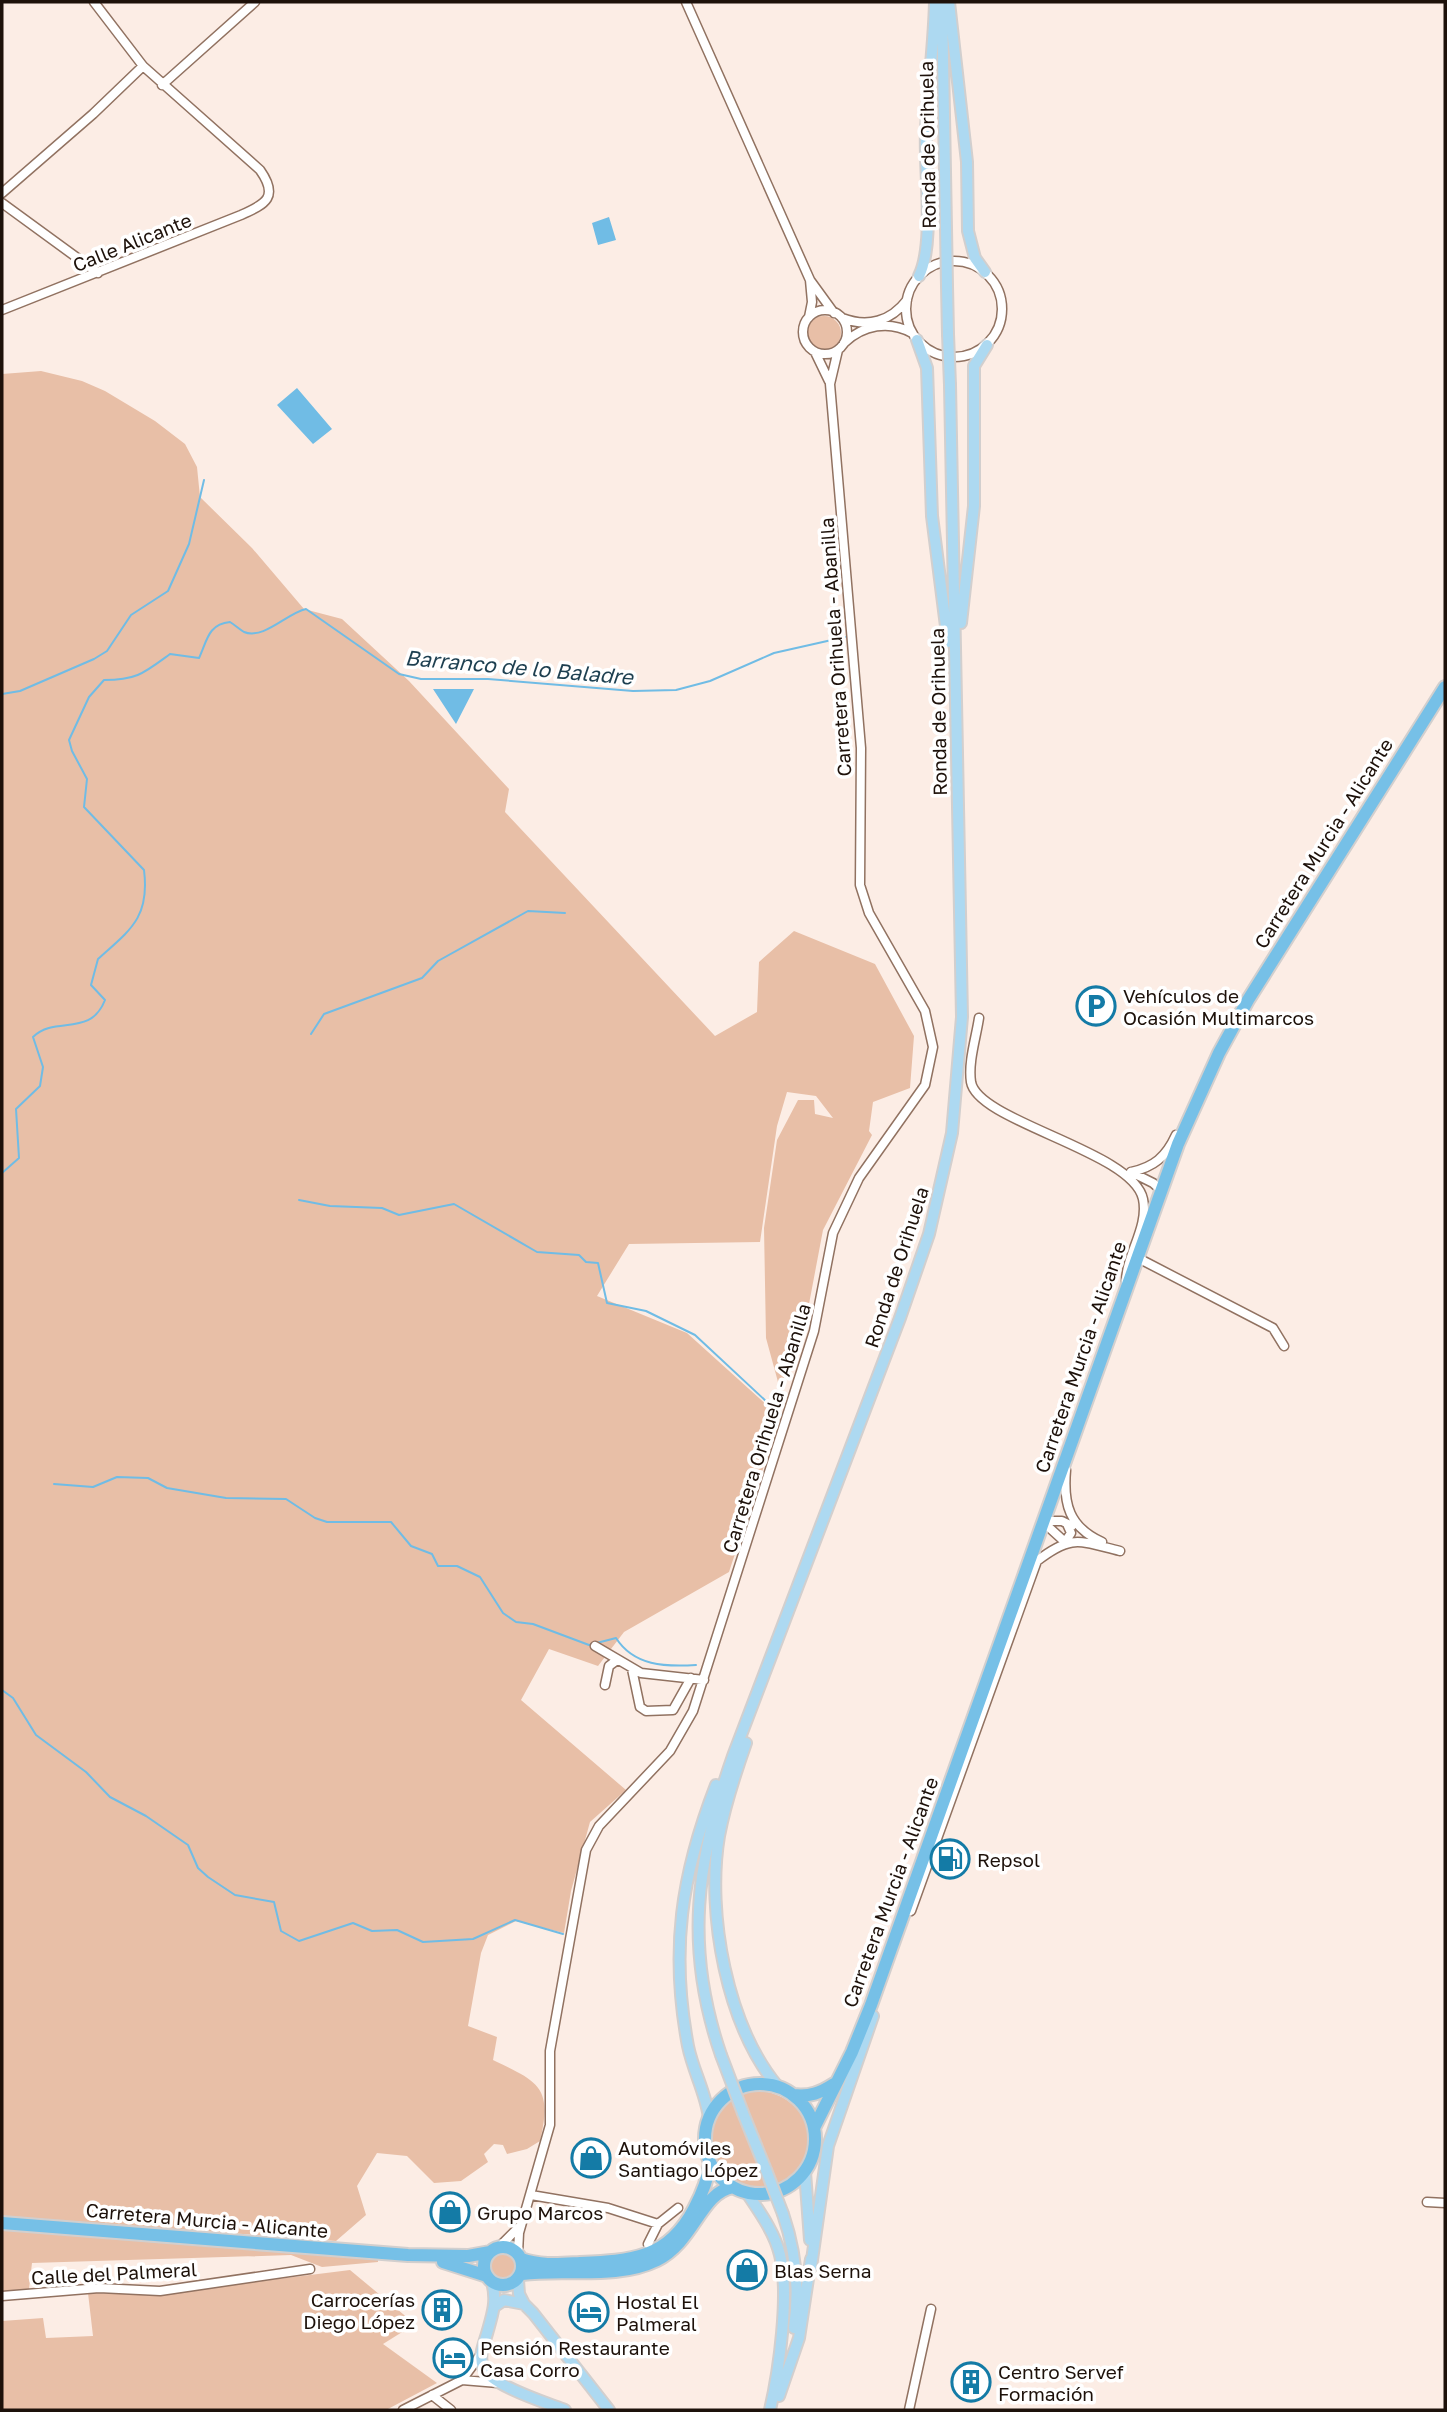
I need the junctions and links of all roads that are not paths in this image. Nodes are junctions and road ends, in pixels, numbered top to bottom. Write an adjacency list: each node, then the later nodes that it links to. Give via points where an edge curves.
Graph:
1 (94, 2): 7 (street)
2 (255, 2): 8 (street)
3 (686, 2): 14 (street)
4 (935, 2): 13 (main road, via 926,131 926,256)
5 (942, 2): 26 (main road, Ronda de Orihuela, bridge)
6 (949, 2): 11 (main road, via 967,162 968,232 975,258)
7 (141, 69): 8 (street); 9 (street)
8 (162, 85): 12 (street, Calle Alicante, via 260,170 269,183 270,195 263,205)
9 (2, 193)
10 (2, 204): 12 (street)
11 (985, 272): 13 (street, via 951,261); 21 (street, via 1003,308 996,334)
12 (97, 273): 16 (street, Calle Alicante)
13 (919, 276): 15 (street)
14 (810, 280): 17 (street); 18 (street, via 813,302)
15 (907, 300): 17 (street, via 898,312 878,321 864,323); 19 (street, via 907,318)
16 (2, 310)
17 (837, 315): 18 (street, via 821,311); 20 (street, via 846,330)
18 (809, 317): 23 (street, via 803,336)
19 (915, 337): 20 (street, via 903,328 883,325 865,329); 21 (street, via 939,355 951,357); 27 (main road, via 927,368 932,516 948,642 952,786)
20 (844, 343): 22 (street)
21 (987, 345): 26 (main road, via 974,366 972,380 974,506 962,612 961,726)
22 (838, 350): 23 (street); 24 (street, Carretera Orihuela - Abanilla)
23 (815, 352): 24 (street, Carretera Orihuela - Abanilla)
24 (830, 384): 47 (street, Carretera Orihuela - Abanilla, via 861,748 860,885 869,912 925,1011 933,1047 925,1085 859,1178 833,1233 814,1331)
25 (1445, 687): 29 (highway, Carretera Murcia - Alicante, via 1274,956)
26 (956, 744): 27 (main road, Ronda de Orihuela)
27 (957, 801): 41 (main road, Ronda de Orihuela, via 962,1017 959,1076 945,1168 929,1234 900,1318)
28 (979, 1018): 30 (street, via 971,1064 976,1093)
29 (1209, 1075): 31 (street, via 1170,1147 1151,1168); 32 (highway, Carretera Murcia - Alicante)
30 (1111, 1166): 31 (street); 34 (street, via 1135,1181 1143,1199)
31 (1131, 1172): 32 (street)
32 (1161, 1191): 33 (highway, Carretera Murcia - Alicante)
33 (1136, 1257): 34 (highway, Carretera Murcia - Alicante); 35 (street, via 1273,1328)
34 (1126, 1285): 36 (highway, Carretera Murcia - Alicante)
35 (1284, 1346)
36 (1075, 1428): 37 (highway, Carretera Murcia - Alicante); 39 (street, via 1065,1495 1069,1515)
37 (1042, 1521): 38 (street); 40 (street); 49 (highway, Carretera Murcia - Alicante)
38 (1067, 1524): 39 (street); 40 (street, via 1071,1533)
39 (1080, 1530): 40 (street, via 1120,1551)
40 (1065, 1542): 49 (street, via 1037,1561)
41 (799, 1585): 45 (main road, Ronda de Orihuela); 52 (main road, via 796,1606 732,1782 719,1838 718,1931 729,1989 753,2048)
42 (594, 1646): 43 (street)
43 (617, 1660): 44 (street); 48 (street, via 609,1666)
44 (632, 1669): 46 (street, via 648,1675); 46 (street, via 640,1707 646,1711 673,1710)
45 (765, 1674): 54 (main road, via 754,1690 705,1814 682,1903 678,1946 682,2009); 84 (main road, Ronda de Orihuela, bridge, via 720,1792 701,1867 697,1909 706,2007 792,2242 797,2300)
46 (691, 1678): 47 (street)
47 (704, 1680): 60 (street, Carretera Orihuela - Abanilla, via 670,1751 599,1826 586,1850 550,2051 550,2125)
48 (605, 1685)
49 (885, 1973): 50 (highway, Carretera Murcia - Alicante)
50 (872, 2010): 51 (highway, Carretera Murcia - Alicante); 71 (main road, via 828,2146)
51 (837, 2082): 53 (highway, via 821,2093); 55 (highway, Carretera Murcia - Alicante)
52 (778, 2087): 53 (highway); 54 (highway, via 737,2089)
53 (793, 2095): 55 (highway, via 807,2110)
54 (709, 2118): 56 (highway, via 705,2146)
55 (814, 2128): 57 (highway, via 814,2151)
56 (710, 2164): 58 (highway); 70 (highway, via 705,2187 690,2216 672,2240 654,2251 636,2258 542,2264)
57 (805, 2172): 59 (highway, via 785,2189); 71 (main road)
58 (733, 2187): 59 (highway); 73 (highway, via 714,2194 689,2234 656,2260 623,2269)
59 (747, 2193): 90 (main road, via 775,2240 782,2266 779,2352)
60 (531, 2194): 65 (street, Carretera Orihuela - Abanilla); 66 (street, via 608,2208)
61 (1427, 2202): 62 (street)
62 (1445, 2203)
63 (678, 2208): 66 (street)
64 (2, 2223): 69 (highway, Carretera Murcia - Alicante)
65 (522, 2224): 68 (street, Carretera Orihuela - Abanilla); 70 (street, Carretera Orihuela - Abanilla)
66 (658, 2224): 67 (street)
67 (648, 2244)
68 (495, 2249): 69 (highway, Carretera Murcia - Alicante, via 468,2256); 70 (highway, via 509,2248); 74 (highway, via 484,2266)
69 (408, 2255): 74 (highway, Carretera Murcia - Alicante, via 468,2268)
70 (520, 2256): 73 (highway)
71 (811, 2267): 84 (main road, via 799,2338)
72 (310, 2269): 75 (street, Calle del Palmeral, via 160,2291 99,2288)
73 (519, 2276): 74 (highway, via 505,2286); 76 (main road)
74 (489, 2279): 77 (main road)
75 (2, 2296)
76 (524, 2304): 77 (main road, via 511,2299); 82 (main road)
77 (495, 2306): 79 (main road)
78 (931, 2309): 92 (street)
79 (481, 2353): 80 (street); 81 (main road, via 483,2368)
80 (462, 2380): 81 (street); 83 (street)
81 (503, 2384): 88 (main road)
82 (593, 2393): 85 (main road); 89 (main road)
83 (432, 2395): 86 (street); 87 (street)
84 (779, 2396): 91 (main road, Ronda de Orihuela)
85 (593, 2408)
86 (403, 2410)
87 (451, 2410)
88 (565, 2410)
89 (609, 2410)
90 (770, 2410)
91 (776, 2410)
92 (909, 2410)

